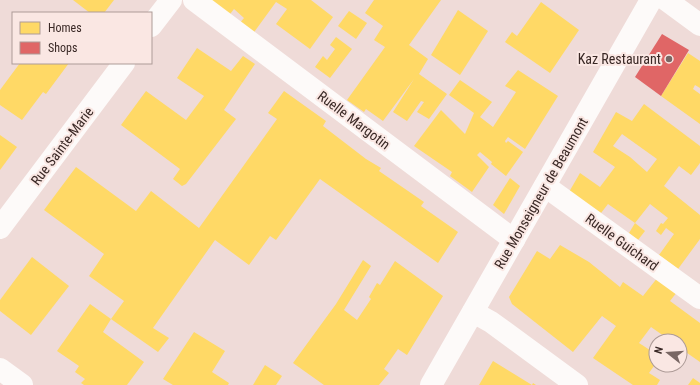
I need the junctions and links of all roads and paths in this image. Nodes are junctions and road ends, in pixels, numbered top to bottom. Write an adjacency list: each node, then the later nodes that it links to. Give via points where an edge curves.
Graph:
1 (171, 0): 4 (street)
2 (194, 0): 9 (street, Ruelle Margotin)
3 (656, 0): 5 (street); 7 (street, Rue Monseigneur de Beaumont)
4 (152, 25)
5 (700, 25)
6 (123, 64): 8 (street, Rue Sainte-Marie)
7 (544, 186): 9 (street, Rue Monseigneur de Beaumont); 10 (street, Ruelle Guichard)
8 (0, 228)
9 (514, 240): 11 (street, Rue Monseigneur de Beaumont)
10 (700, 298)
11 (473, 312): 14 (street, Rue Monseigneur de Beaumont); 15 (street, via 491,322)
12 (0, 369): 13 (street)
13 (22, 385)
14 (431, 385)
15 (577, 385)

